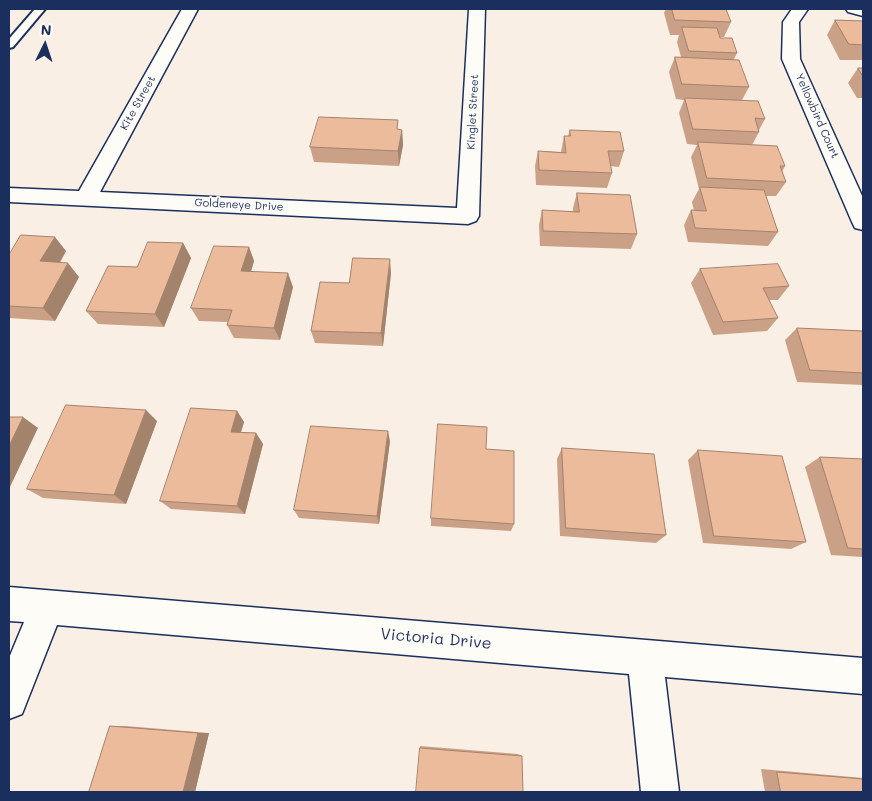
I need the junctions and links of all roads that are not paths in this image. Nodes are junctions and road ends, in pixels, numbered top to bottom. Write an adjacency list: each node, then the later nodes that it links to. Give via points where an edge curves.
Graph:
1 (40, 9): 7 (lane)
2 (190, 9): 9 (street, Kite Street)
3 (477, 9): 10 (street, Kinglet Street)
4 (800, 9): 11 (street, Yellowbird Court, via 791,22 791,59)
5 (854, 9): 6 (street)
6 (863, 11)
7 (9, 46)
8 (9, 194): 9 (street, Goldeneye Drive)
9 (86, 197): 10 (street, Goldeneye Drive)
10 (468, 216)
11 (863, 222)
12 (9, 604): 13 (street, Victoria Drive)
13 (47, 607): 14 (street, Victoria Drive); 16 (street)
14 (645, 657): 15 (street, Victoria Drive); 17 (street)
15 (863, 676)
16 (9, 701)
17 (660, 792)

